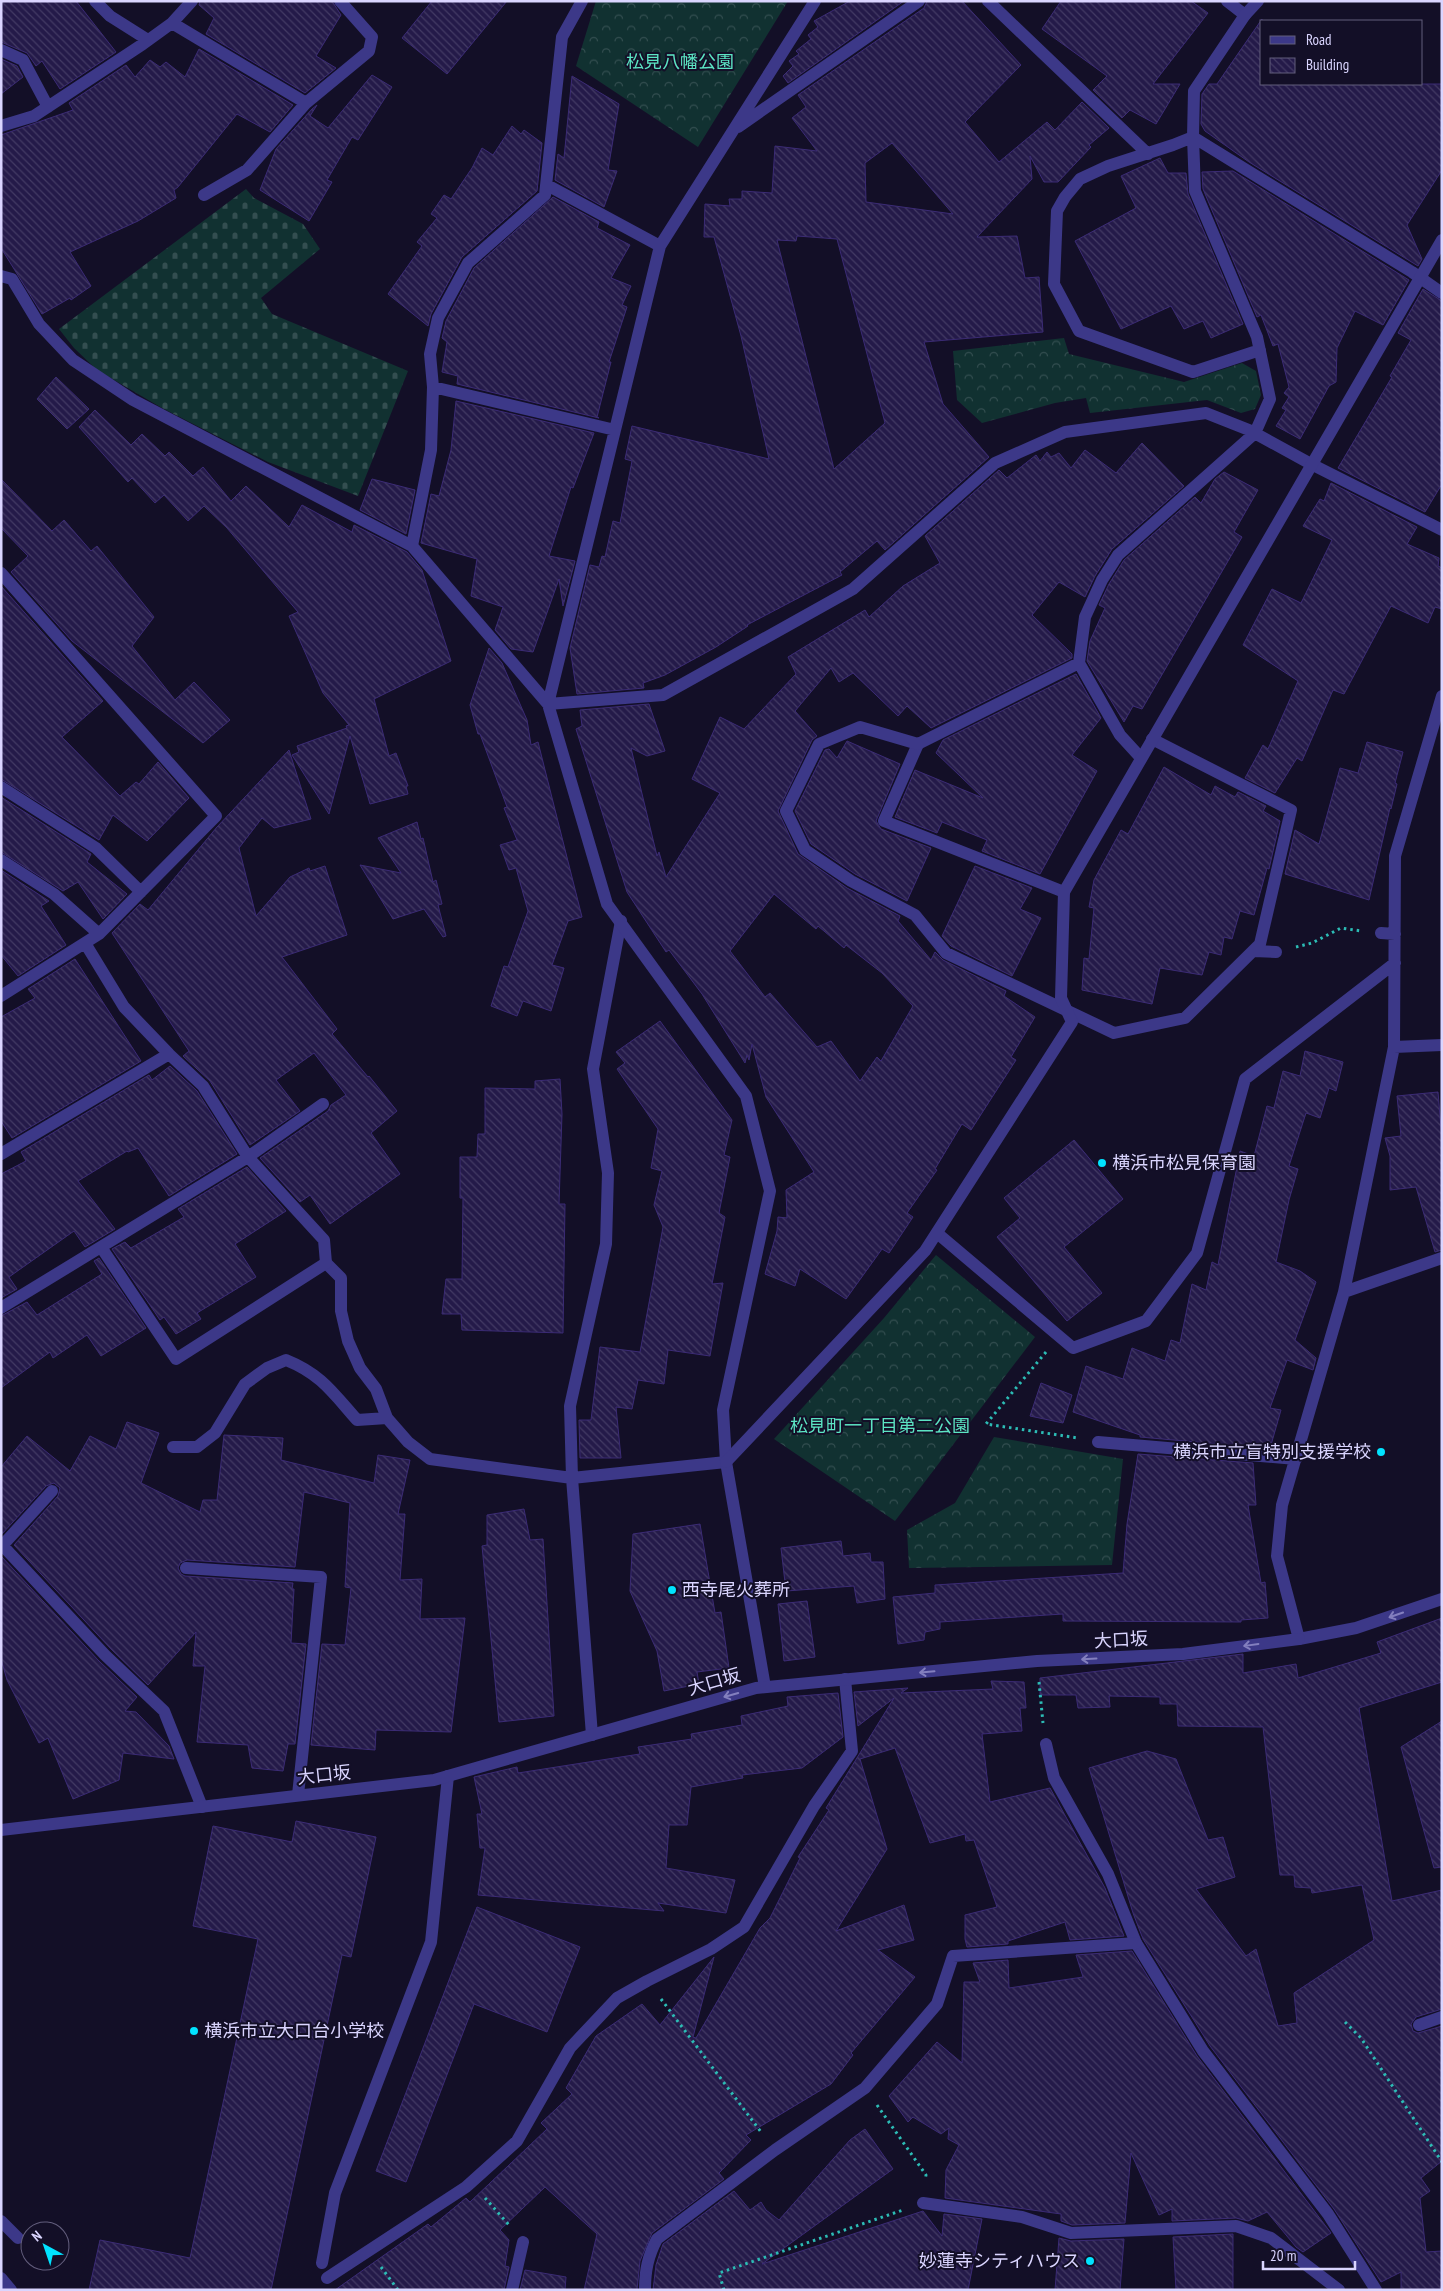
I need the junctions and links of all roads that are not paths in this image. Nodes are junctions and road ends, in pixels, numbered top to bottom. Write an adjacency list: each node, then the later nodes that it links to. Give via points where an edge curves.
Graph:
1 (95, 1): 12 (street, via 110,16)
2 (192, 1): 11 (street)
3 (340, 1): 14 (street, via 372,37 369,51)
4 (582, 1): 20 (street, via 562,37)
5 (815, 1): 17 (street)
6 (919, 1): 17 (street)
7 (988, 1): 19 (street)
8 (1227, 1): 10 (street)
9 (1258, 1): 10 (street)
10 (1245, 15): 18 (street, via 1194,91)
11 (172, 23): 12 (street); 14 (street)
12 (148, 40): 15 (street)
13 (1, 50): 15 (street, via 23,60)
14 (306, 103): 21 (street, via 247,170)
15 (48, 107): 16 (street, via 34,116)
16 (1, 126)
17 (734, 130): 23 (street)
18 (1193, 137): 19 (street); 25 (street); 27 (street, via 1195,191)
19 (1148, 154): 27 (street, via 1108,166 1080,179 1057,211 1054,284 1079,331 1193,372)
20 (547, 185): 23 (street); 28 (street, via 546,195 468,263 438,318 430,354)
21 (204, 195)
22 (1442, 240): 25 (street)
23 (660, 246): 29 (street)
24 (1, 276): 33 (street, via 12,279 39,324 73,360 133,400)
25 (1420, 278): 26 (street); 31 (street)
26 (1442, 293)
27 (1260, 350): 30 (street, via 1270,399)
28 (433, 387): 29 (street); 33 (street, via 431,450)
29 (616, 430): 37 (street)
30 (1256, 433): 31 (street); 35 (street, via 1118,555 1085,617); 37 (street, via 1206,413 1065,432 995,462 853,589 663,695)
31 (1311, 464): 32 (street); 38 (street)
32 (1442, 530)
33 (412, 546): 37 (street)
34 (1, 572): 43 (street, via 216,816)
35 (1079, 662): 39 (street); 40 (street, via 1120,736)
36 (1442, 696): 48 (street, via 1395,856)
37 (548, 704): 45 (street, via 607,904)
38 (1152, 739): 40 (street); 50 (street, via 1291,810 1260,944)
39 (918, 744): 44 (street, via 884,821); 54 (street, via 860,727 819,744 786,811 804,850 851,881 915,915 946,953)
40 (1141, 758): 44 (street)
41 (1, 787): 43 (street, via 96,848)
42 (1, 860): 47 (street, via 54,894)
43 (141, 892): 47 (street)
44 (1064, 892): 54 (street, via 1061,998)
45 (621, 921): 71 (street, via 746,1096 770,1191 724,1410); 72 (street, via 593,1070 608,1173 606,1244 570,1406)
46 (1381, 933): 48 (street)
47 (99, 934): 49 (street)
48 (1395, 934): 52 (street)
49 (85, 944): 53 (street); 57 (street, via 124,1007)
50 (1254, 951): 51 (street); 54 (street, via 1185,1018 1114,1033)
51 (1276, 952)
52 (1395, 963): 56 (street); 61 (street, via 1245,1079 1197,1253 1146,1321 1073,1348)
53 (1, 996)
54 (1066, 1011): 61 (street, via 1072,1022)
55 (1442, 1045): 56 (street)
56 (1394, 1047): 65 (street)
57 (169, 1054): 59 (street); 60 (street, via 203,1086)
58 (323, 1104): 60 (street)
59 (1, 1154)
60 (248, 1157): 62 (street); 64 (street, via 324,1240)
61 (937, 1233): 71 (street, via 925,1251)
62 (101, 1247): 64 (street, via 176,1359); 66 (street)
63 (1442, 1258): 65 (street)
64 (326, 1263): 67 (street, via 341,1278 341,1310 348,1341 360,1368 376,1389)
65 (1344, 1292): 70 (street)
66 (1, 1308)
67 (387, 1418): 69 (street, via 357,1420 327,1385 306,1368 286,1360 244,1384 215,1433 197,1447); 72 (street, via 408,1442 430,1459)
68 (1098, 1442): 70 (street)
69 (173, 1447)
70 (1296, 1459): 77 (street, via 1282,1505 1278,1556)
71 (726, 1462): 72 (street); 79 (street)
72 (572, 1478): 80 (street)
73 (52, 1491): 74 (street)
74 (2, 1546): 84 (street, via 105,1655 164,1711)
75 (186, 1568): 83 (street, via 321,1577)
76 (1442, 1599): 77 (street, 大口坂, one-way to 77, via 1356,1628)
77 (1299, 1639): 78 (street, 大口坂, one-way to 78, via 1183,1654 1037,1661)
78 (845, 1679): 79 (street, 大口坂); 95 (street, via 852,1751 814,1806 744,1927 712,1948 617,1998 570,2048 517,2142 471,2182)
79 (764, 1687): 80 (street, 大口坂, one-way to 80)
80 (592, 1735): 82 (street, 大口坂)
81 (1046, 1744): 86 (street, via 1054,1778 1108,1874)
82 (448, 1776): 83 (street, 大口坂); 93 (street, via 431,1942 335,2193)
83 (298, 1795): 84 (street, 大口坂)
84 (202, 1807): 85 (street, 大口坂)
85 (1, 1830)
86 (1136, 1943): 98 (street, via 953,1956 937,2004 865,2088 775,2150 657,2239 649,2254); 100 (street, via 1203,2051 1328,2214)
87 (1442, 2016): 88 (street)
88 (1419, 2025)
89 (923, 2203): 99 (street, via 1022,2217 1071,2233 1236,2226 1271,2238)
90 (1, 2221): 91 (street)
91 (18, 2238)
92 (523, 2242): 97 (street)
93 (322, 2263)
94 (1, 2278): 96 (street)
95 (328, 2278)
96 (11, 2290)
97 (512, 2290)
98 (646, 2290)
99 (1339, 2290)
100 (1376, 2290)

